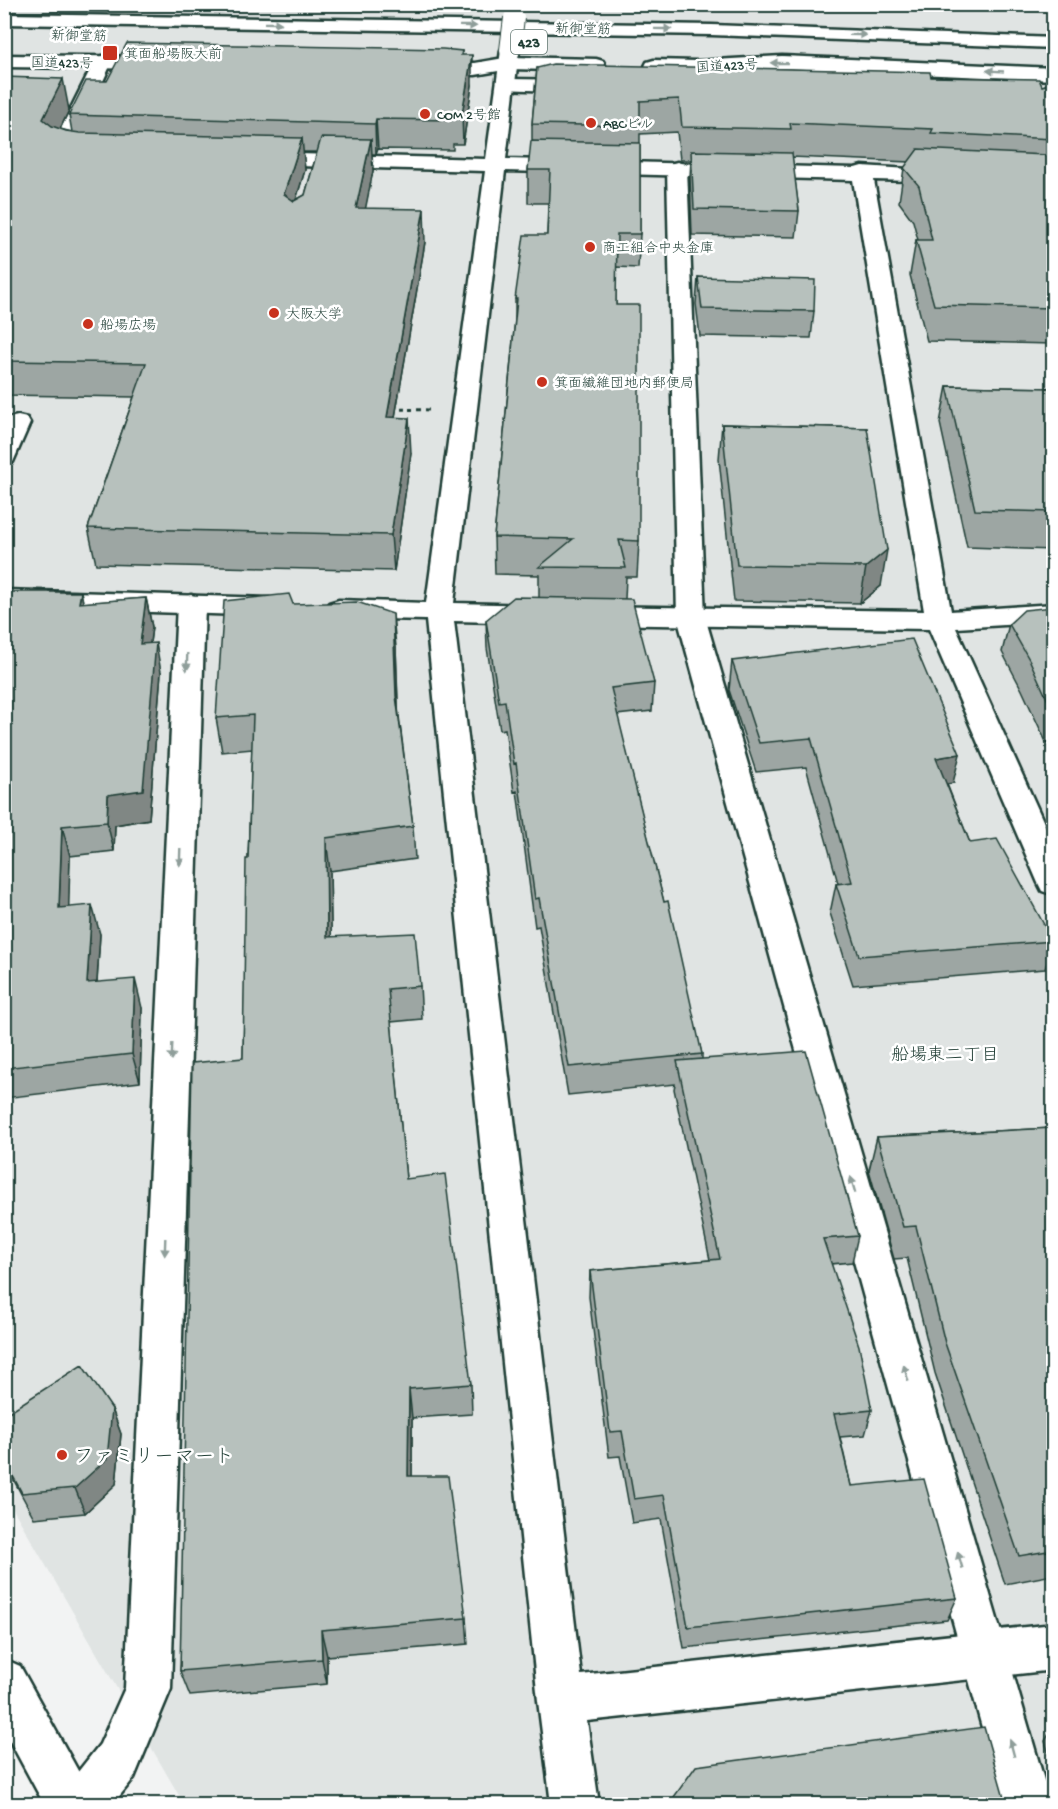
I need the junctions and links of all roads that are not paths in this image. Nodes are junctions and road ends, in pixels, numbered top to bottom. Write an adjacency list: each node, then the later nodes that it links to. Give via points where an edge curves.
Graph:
1 (515, 9): 10 (main road, bridge)
2 (4, 19): 4 (main road, 新御堂筋 / 423, one-way to 4, via 712,30)
3 (4, 33): 5 (main road, 新御堂筋 / 423, via 710,45)
4 (1053, 43)
5 (1053, 56)
6 (4, 61): 7 (main road, 国道423号)
7 (103, 62): 8 (main road, 国道423号); 15 (main road, via 62,150 86,157)
8 (184, 64)
9 (611, 65): 10 (main road, 423)
10 (509, 66): 12 (main road, 423); 14 (main road); 17 (main road)
11 (634, 66): 13 (main road, 国道423号, one-way to 11, via 782,62)
12 (405, 68)
13 (1053, 74)
14 (593, 86)
15 (109, 157)
16 (236, 159): 17 (main road)
17 (495, 164): 18 (main road); 25 (main road)
18 (677, 168): 19 (main road); 27 (main road)
19 (862, 172): 20 (main road); 28 (main road)
20 (969, 176)
21 (11, 423): 22 (main road)
22 (4, 457)
23 (4, 598): 24 (main road)
24 (191, 604): 25 (main road); 35 (main road, one-way to 35, via 148,1689 117,1761)
25 (439, 613): 27 (main road); 33 (main road)
26 (1053, 613): 28 (main road)
27 (691, 617): 28 (main road); 31 (main road, one-way to 27)
28 (939, 620): 29 (main road)
29 (1053, 884)
30 (1053, 1647): 31 (main road)
31 (986, 1654): 33 (main road); 37 (main road, one-way to 31)
32 (4, 1682): 34 (main road)
33 (561, 1701): 36 (main road)
34 (70, 1804)
35 (83, 1804)
36 (575, 1804)
37 (1027, 1804)

